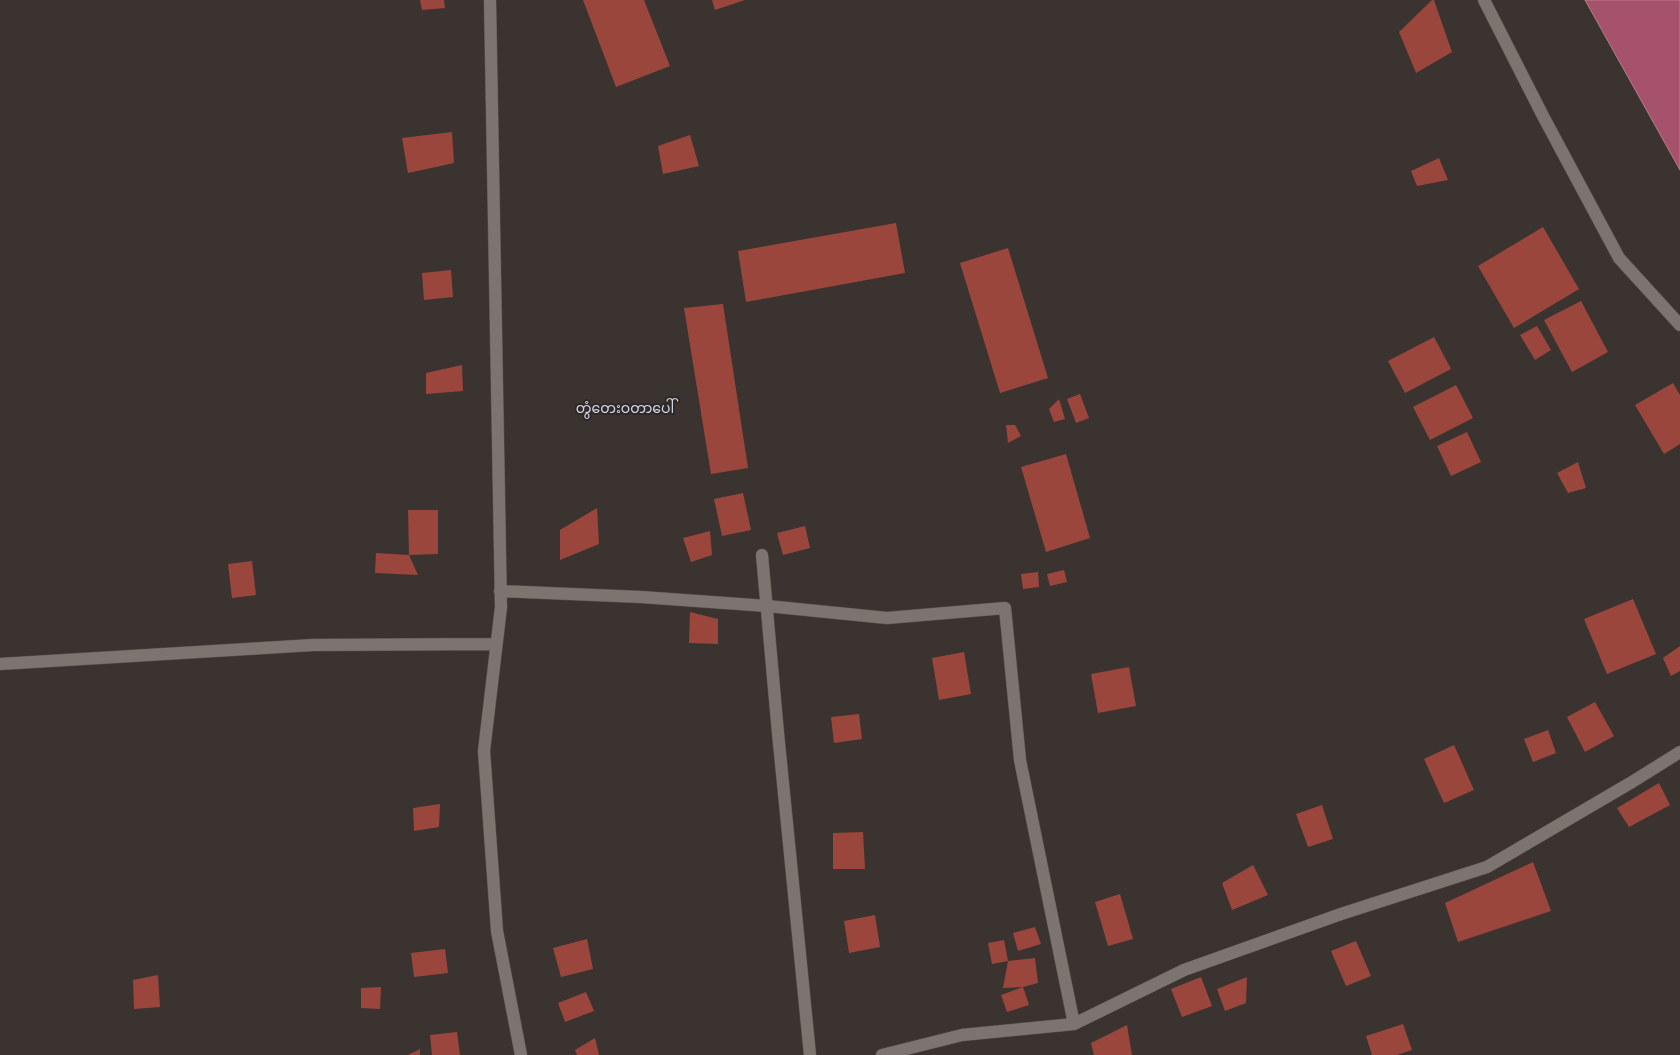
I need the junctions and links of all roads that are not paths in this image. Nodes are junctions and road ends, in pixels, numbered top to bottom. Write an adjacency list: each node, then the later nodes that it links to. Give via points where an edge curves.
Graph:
1 (490, 0): 5 (street)
2 (1484, 0): 3 (street, via 1620,258)
3 (1680, 325)
4 (762, 555): 6 (street)
5 (500, 592): 6 (street, via 641,597); 7 (street, via 501,607)
6 (767, 606): 10 (street, via 887,618 1005,608 1020,760); 12 (street)
7 (496, 644): 8 (street, via 313,645); 11 (street, via 484,751 497,931)
8 (0, 664)
9 (1680, 752): 10 (street, via 1487,867 1341,914 1184,970)
10 (1074, 1024): 13 (street, via 962,1035)
11 (521, 1055)
12 (810, 1055)
13 (882, 1055)

